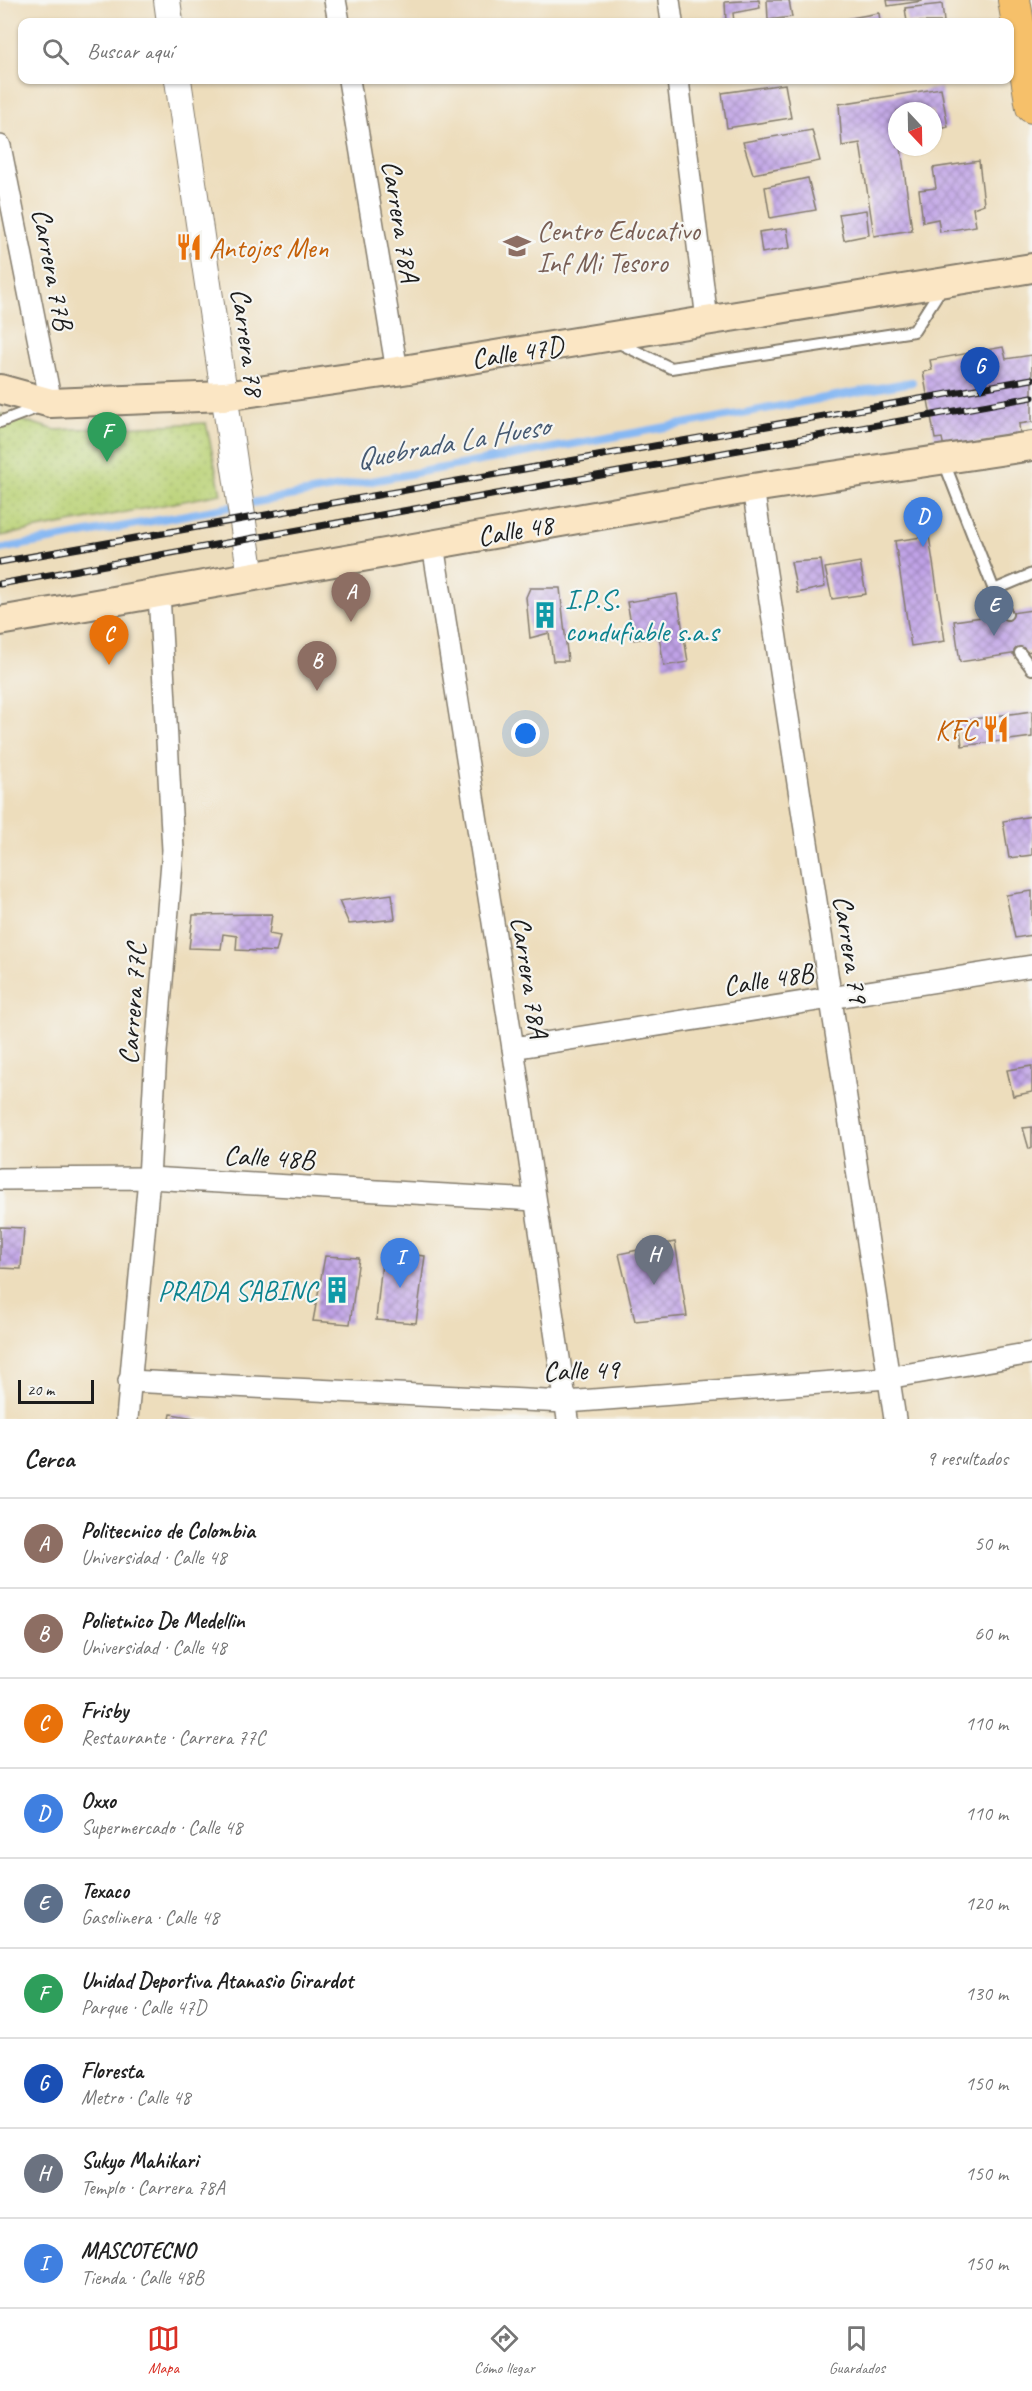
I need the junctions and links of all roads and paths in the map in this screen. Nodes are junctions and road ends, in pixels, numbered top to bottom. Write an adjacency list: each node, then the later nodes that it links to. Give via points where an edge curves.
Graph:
1 (167, 0): 5 (street)
2 (335, 0): 6 (street)
3 (669, 0): 7 (street)
4 (1014, 0): 11 (main road)
5 (169, 18)
6 (338, 18)
7 (671, 18)
8 (179, 84): 19 (street, Carrera 78)
9 (350, 84): 17 (street, Carrera 78A)
10 (678, 84): 15 (street)
11 (1032, 107)
12 (0, 146): 20 (street, Carrera 77B)
13 (1032, 268): 14 (main road, Calle 47D)
14 (946, 281): 15 (main road, Calle 47D); 16 (lane, via 914,331 671,368)
15 (707, 320): 16 (main road, Calle 47D)
16 (607, 337): 17 (main road, Calle 47D)
17 (397, 371): 19 (main road, Calle 47D)
18 (0, 389): 20 (main road, Calle 47D)
19 (224, 396): 20 (main road, Calle 47D); 27 (street, Carrera 78)
20 (51, 403): 21 (lane)
21 (0, 422)
22 (1032, 446): 23 (main road, Calle 48)
23 (942, 459): 24 (main road, Calle 48); 28 (lane)
24 (753, 488): 25 (main road, Calle 48); 35 (street, Carrera 79)
25 (433, 545): 27 (main road, Calle 48); 36 (street, Carrera 78A)
26 (1032, 574): 28 (lane)
27 (251, 577): 29 (main road, Calle 48)
28 (994, 590): 30 (lane)
29 (159, 593): 31 (main road, Calle 48); 37 (street, Carrera 77C, via 172,850)
30 (1007, 614)
31 (0, 621)
32 (1020, 653): 33 (lane)
33 (1032, 669)
34 (1032, 966): 35 (street, Calle 48B)
35 (829, 998): 36 (street, Calle 48B); 41 (street, Carrera 79)
36 (513, 1048): 39 (street, Carrera 78A)
37 (148, 1178): 38 (street, Calle 48B); 39 (street, Calle 48B); 42 (street, Carrera 77C)
38 (0, 1179)
39 (535, 1200): 43 (street, Carrera 78A)
40 (1032, 1353): 41 (street, Calle 49)
41 (887, 1378): 43 (street, Calle 49); 45 (street, Carrera 79)
42 (129, 1381): 43 (street, Calle 49); 44 (street, Carrera 77C)
43 (567, 1411)
44 (127, 1419)
45 (895, 1419)

